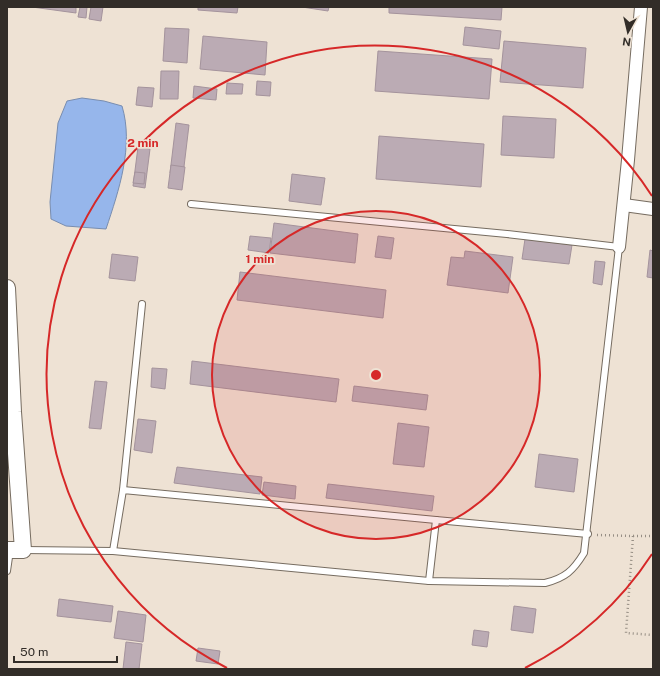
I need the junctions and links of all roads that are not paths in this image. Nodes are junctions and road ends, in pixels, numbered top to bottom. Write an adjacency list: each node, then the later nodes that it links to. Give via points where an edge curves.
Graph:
1 (641, 7): 3 (street)
2 (191, 204): 5 (lane)
3 (624, 206): 4 (street); 5 (street)
4 (653, 209)
5 (618, 247): 10 (lane)
6 (7, 288): 11 (main road, via 13,412)
7 (142, 304): 8 (lane)
8 (124, 490): 9 (lane); 12 (lane)
9 (436, 520): 10 (lane); 14 (lane)
10 (588, 534): 14 (lane, via 584,553 577,565 561,579 545,583)
11 (13, 550): 12 (lane); 13 (lane)
12 (113, 551): 14 (lane, via 199,557)
13 (7, 571)
14 (429, 581)

